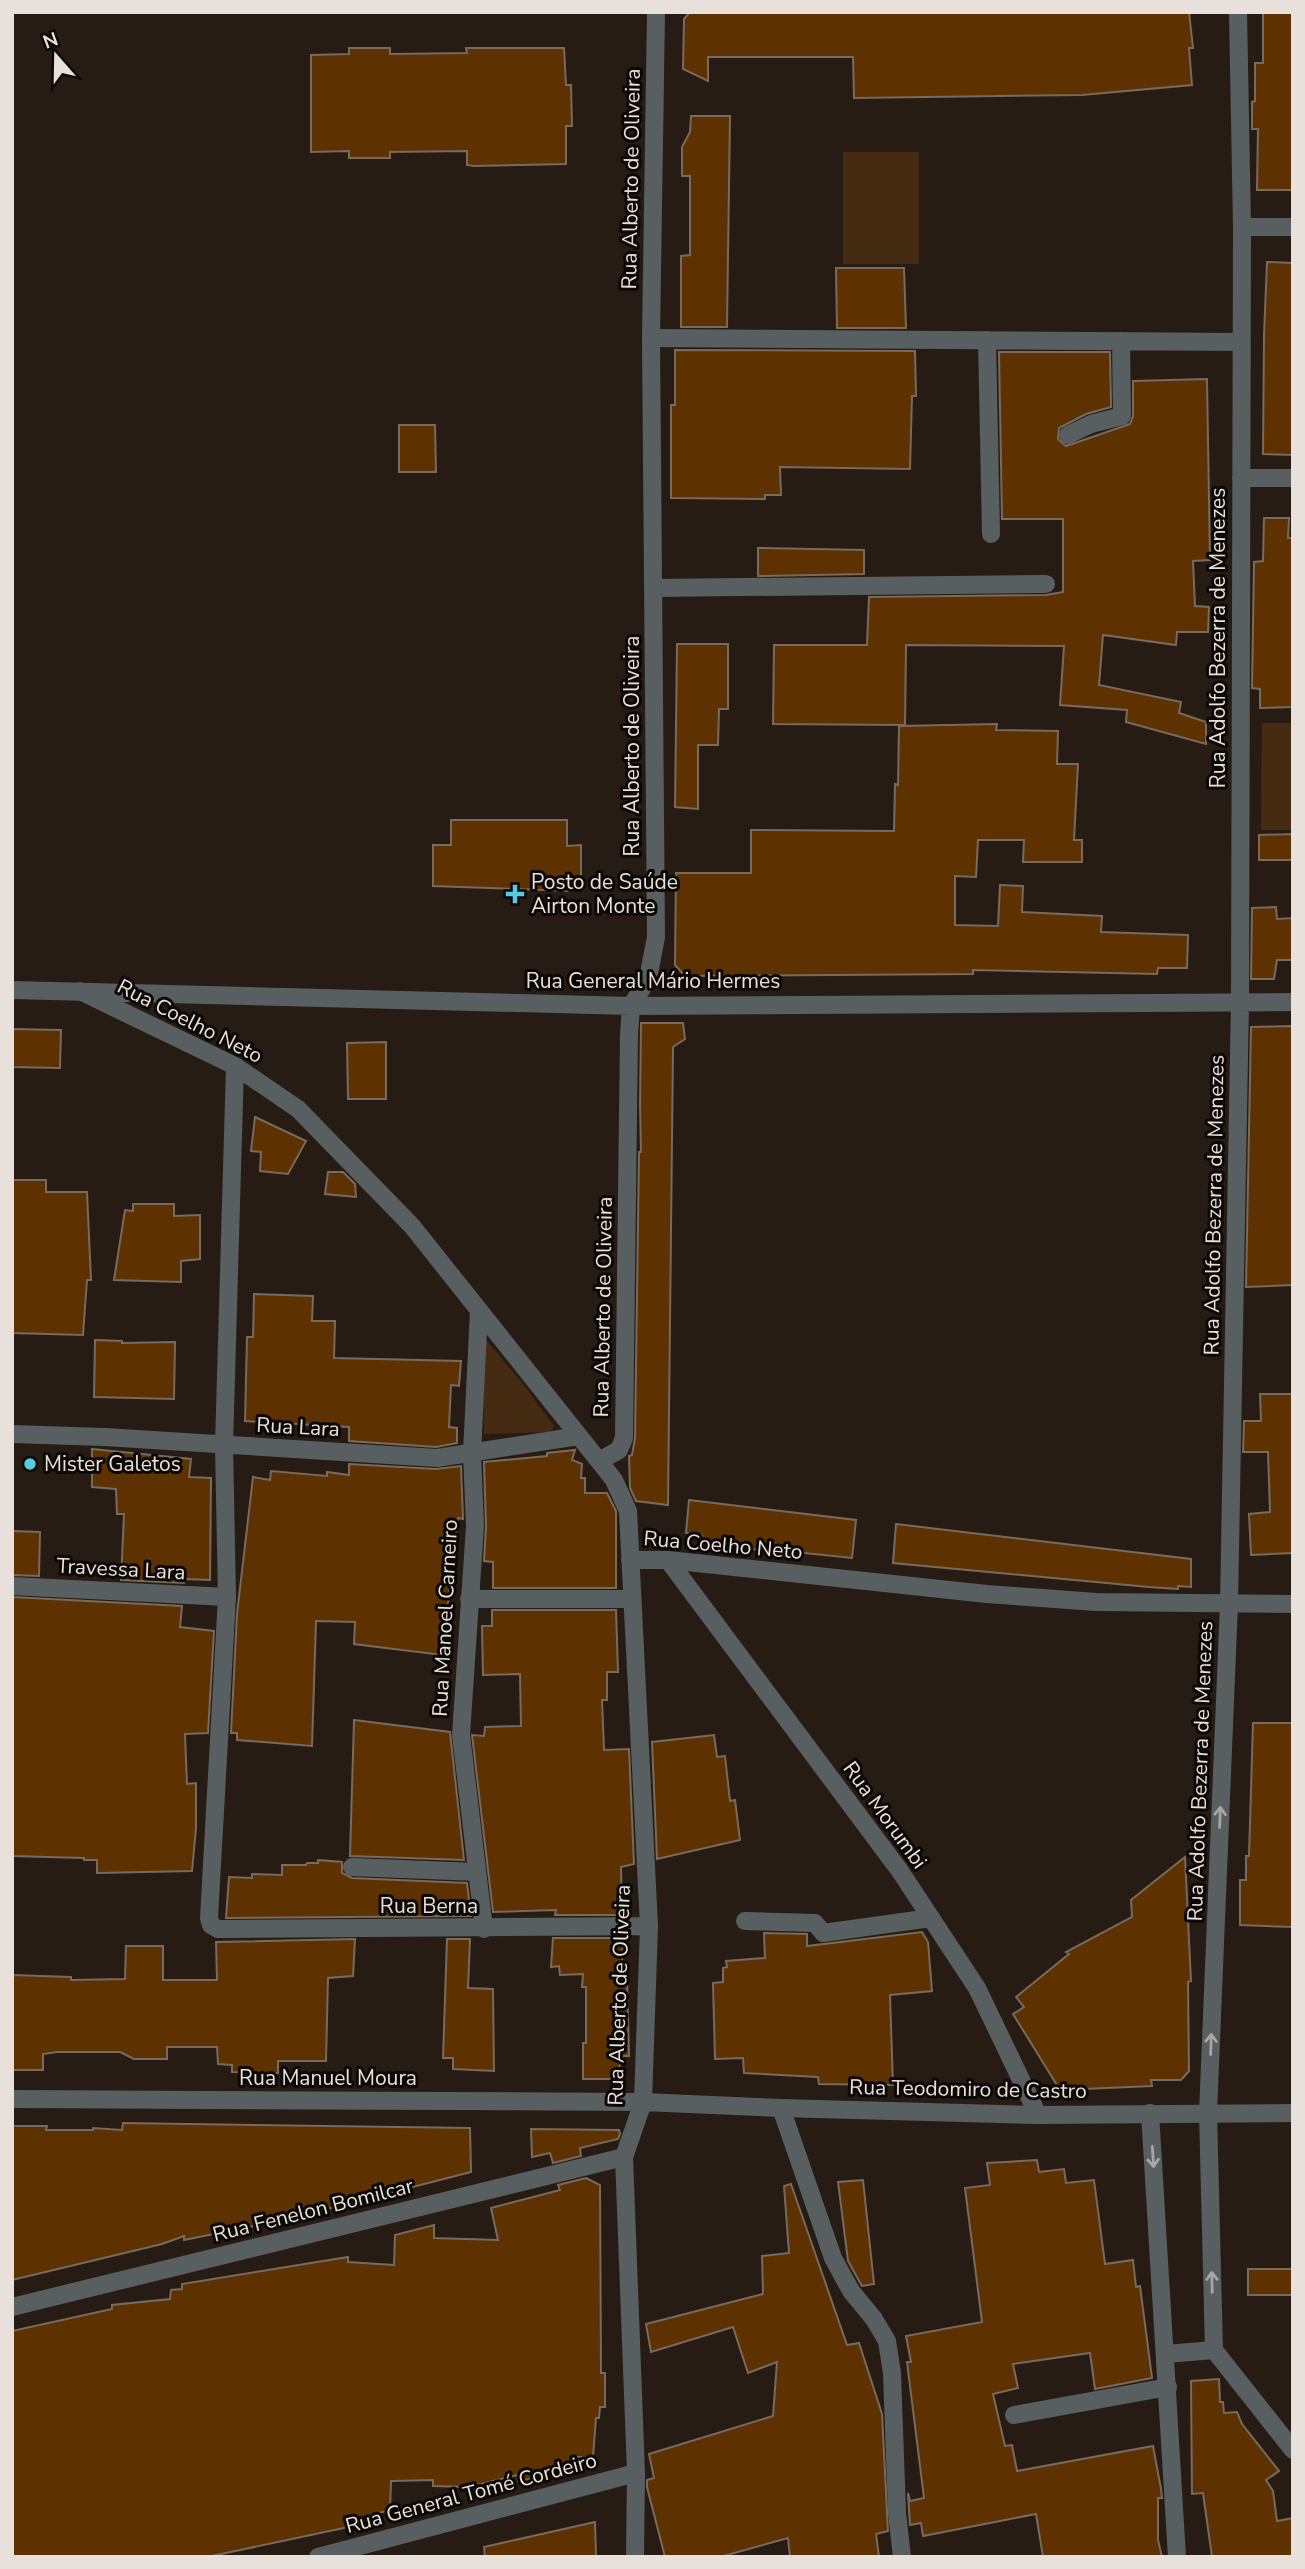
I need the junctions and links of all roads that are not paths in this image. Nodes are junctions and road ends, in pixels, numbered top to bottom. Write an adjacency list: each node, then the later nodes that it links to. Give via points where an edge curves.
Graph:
1 (656, 12): 5 (street, Rua Alberto de Oliveira)
2 (1238, 12): 4 (street, Rua Adolfo Bezerra de Menezes)
3 (1293, 227): 4 (street)
4 (1242, 228): 8 (street, Rua Adolfo Bezerra de Menezes)
5 (651, 338): 6 (street); 14 (street, Rua Alberto de Oliveira)
6 (987, 340): 7 (street); 12 (street)
7 (1121, 341): 8 (street); 9 (street, via 1122,416)
8 (1241, 342): 10 (street, Rua Adolfo Bezerra de Menezes)
9 (1068, 435)
10 (1241, 478): 11 (street); 17 (street, Rua Adolfo Bezerra de Menezes)
11 (1293, 478)
12 (991, 534)
13 (1046, 584): 14 (street)
14 (653, 588): 19 (street, Rua Alberto de Oliveira, via 656,937 648,979)
15 (12, 990): 16 (street, Rua General Mário Hermes)
16 (80, 991): 19 (street, Rua General Mário Hermes); 20 (street, Rua Coelho Neto)
17 (1240, 1002): 18 (street, Rua General Mário Hermes); 19 (street, Rua General Mário Hermes); 33 (street, Rua Adolfo Bezerra de Menezes)
18 (1293, 1002)
19 (631, 1006): 26 (street, Rua Alberto de Oliveira, via 624,1438 619,1450)
20 (235, 1066): 21 (street, Rua Coelho Neto, via 298,1109 412,1226); 24 (street)
21 (479, 1310): 23 (street, Rua Coelho Neto); 25 (street, Rua Manoel Carneiro)
22 (12, 1434): 24 (street, Rua Lara)
23 (579, 1436): 25 (street, Rua Lara); 26 (street, Rua Coelho Neto)
24 (224, 1445): 25 (street, Rua Lara, via 437,1458); 30 (street)
25 (472, 1453): 31 (street, Rua Manoel Carneiro, via 475,1526)
26 (599, 1461): 27 (street, Rua Coelho Neto, via 628,1511)
27 (630, 1560): 28 (street, Rua Coelho Neto); 32 (street, Rua Alberto de Oliveira)
28 (668, 1560): 33 (street, Rua Coelho Neto, via 987,1594); 37 (street, Rua Morumbi, via 900,1871)
29 (12, 1586): 30 (street, Travessa Lara)
30 (227, 1597): 40 (street, Rua Berna, via 211,1925 218,1929)
31 (469, 1599): 32 (street); 36 (street, Rua Manoel Carneiro, via 461,1735)
32 (632, 1599): 39 (street, Rua Alberto de Oliveira)
33 (1229, 1604): 34 (street, Rua Coelho Neto); 45 (street, Rua Adolfo Bezerra de Menezes, one-way to 33)
34 (1293, 1604)
35 (352, 1867): 36 (street)
36 (477, 1872): 40 (street, Rua Manoel Carneiro)
37 (930, 1918): 38 (street, via 823,1933 815,1923); 47 (street, Rua Morumbi, via 977,1989)
38 (745, 1921)
39 (649, 1926): 40 (street, Rua Berna); 42 (street, Rua Alberto de Oliveira)
40 (484, 1929)
41 (12, 2099): 42 (street, Rua Manuel Moura)
42 (643, 2102): 43 (street, Rua Teodomiro de Castro); 48 (street, Rua Alberto de Oliveira)
43 (781, 2108): 47 (street, Rua Teodomiro de Castro); 58 (street, via 833,2258 887,2341)
44 (1150, 2113): 45 (street, Rua Teodomiro de Castro); 47 (street, Rua Teodomiro de Castro); 51 (street, one-way to 51)
45 (1208, 2113): 46 (street, Rua Teodomiro de Castro); 50 (street, Rua Adolfo Bezerra de Menezes, one-way to 45)
46 (1293, 2113)
47 (1038, 2115)
48 (624, 2157): 49 (street, Rua Fenelon Bomilcar); 55 (street, Rua Alberto de Oliveira)
49 (12, 2307)
50 (1214, 2350): 51 (street); 54 (street)
51 (1166, 2354): 52 (street)
52 (1168, 2387): 53 (street); 59 (street)
53 (1014, 2415)
54 (1293, 2450)
55 (636, 2473): 56 (street, Rua General Tomé Cordeiro); 57 (street, Rua Alberto de Oliveira)
56 (318, 2557)
57 (635, 2557)
58 (902, 2557)
59 (1177, 2557)

